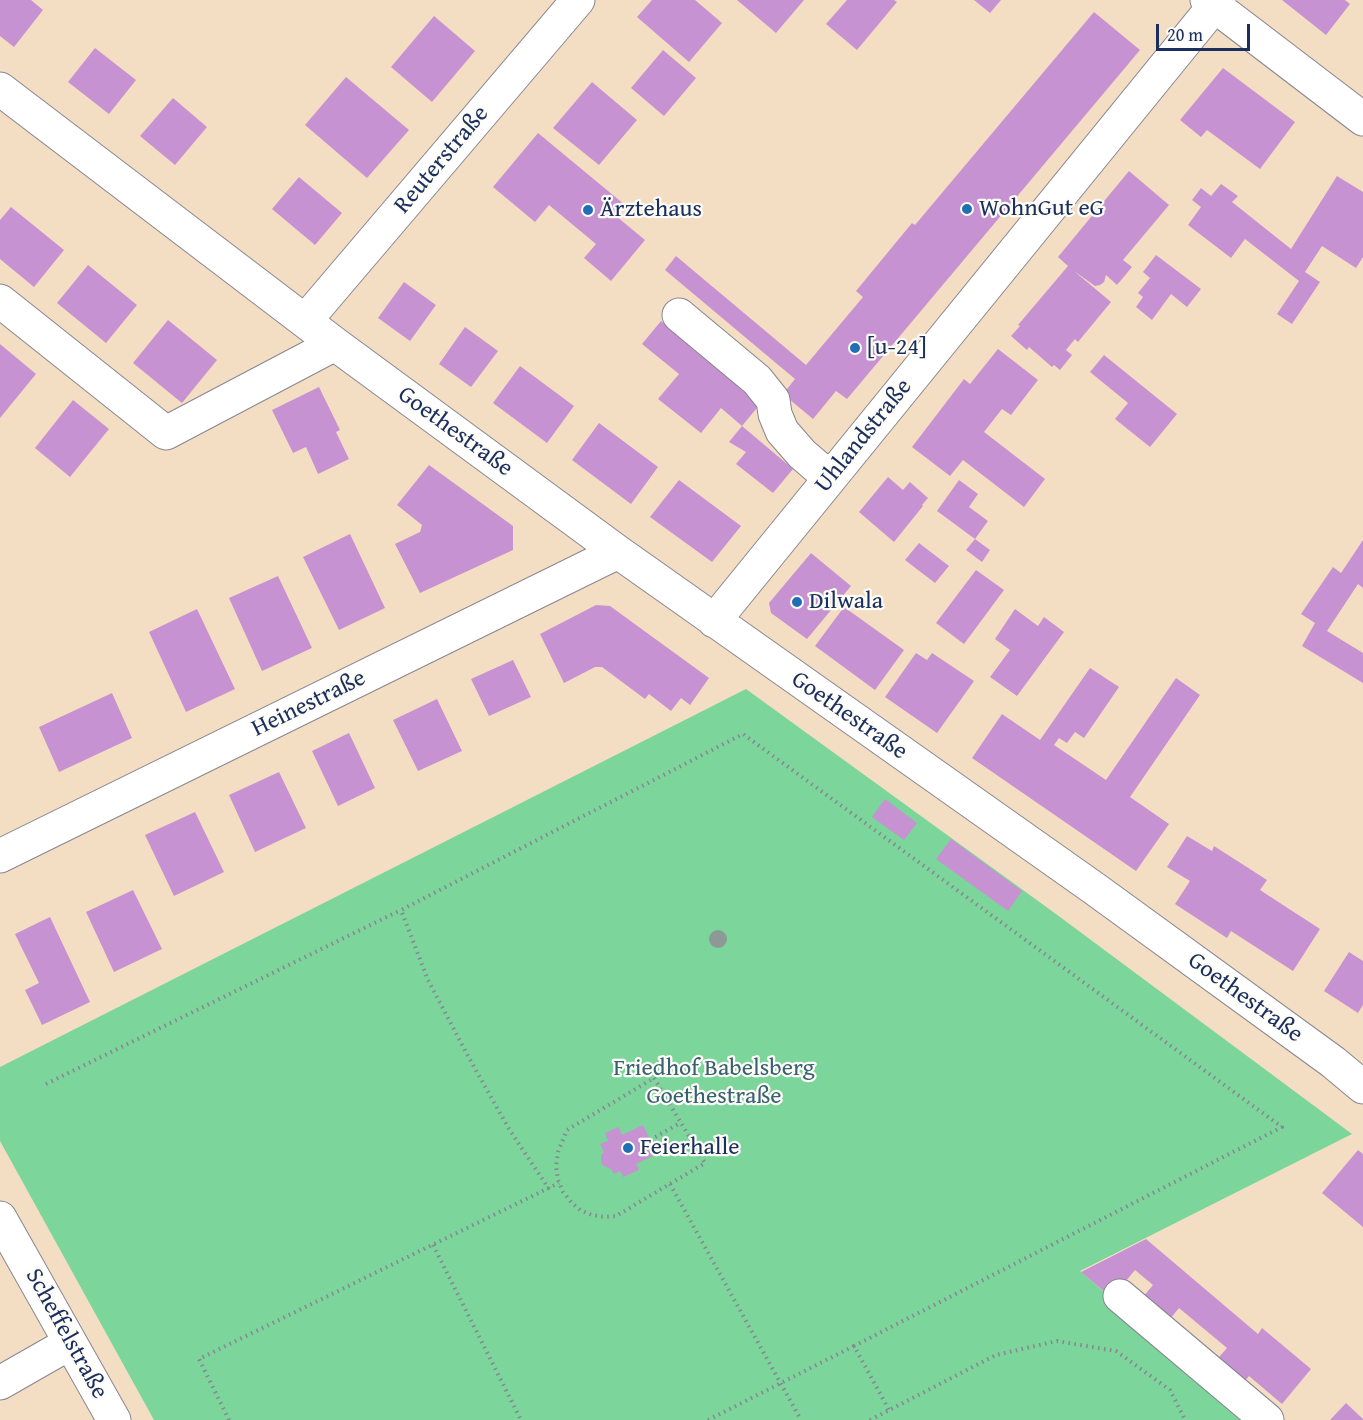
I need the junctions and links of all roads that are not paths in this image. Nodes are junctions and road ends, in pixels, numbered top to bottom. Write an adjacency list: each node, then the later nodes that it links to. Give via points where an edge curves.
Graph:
1 (578, 0): 7 (street, Reuterstraße)
2 (1214, 2): 4 (street); 9 (street, Uhlandstraße)
3 (0, 88): 7 (street, Goethestraße)
4 (1363, 119)
5 (0, 302): 8 (street, via 166,432)
6 (679, 315): 9 (street, via 757,380 773,400 782,431)
7 (305, 321): 8 (street, Goethestraße)
8 (335, 344): 10 (street, Goethestraße)
9 (831, 478): 11 (street, Uhlandstraße)
10 (618, 552): 11 (street, Goethestraße); 12 (street, Heinestraße)
11 (714, 621): 13 (street, Goethestraße, via 1095,889)
12 (0, 856)
13 (1363, 1087)
14 (0, 1218): 16 (street, Scheffelstraße)
15 (1120, 1296): 19 (street)
16 (70, 1343): 17 (street); 18 (street, Scheffelstraße)
17 (0, 1383)
18 (114, 1420)
19 (1267, 1420)

